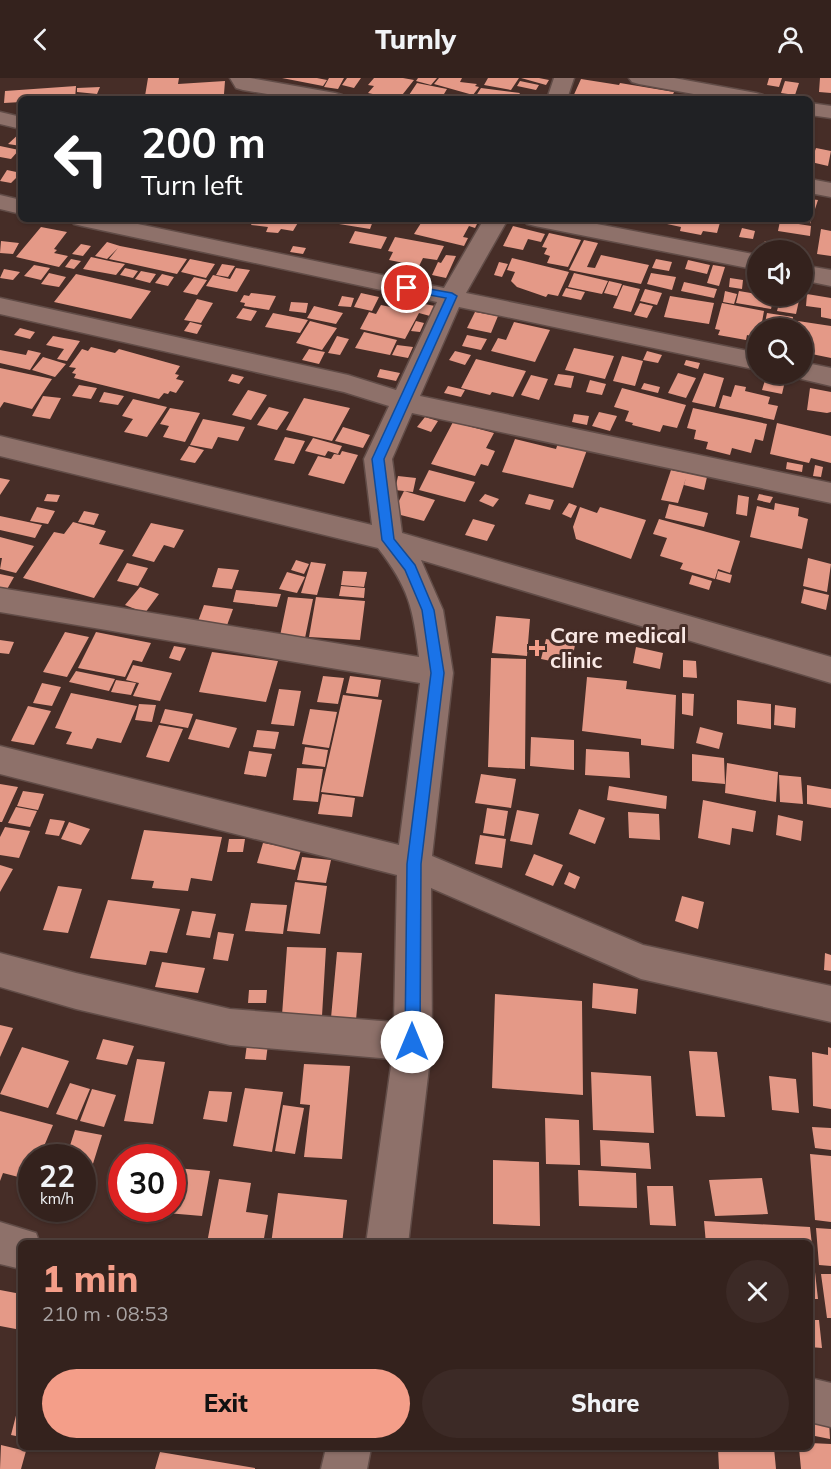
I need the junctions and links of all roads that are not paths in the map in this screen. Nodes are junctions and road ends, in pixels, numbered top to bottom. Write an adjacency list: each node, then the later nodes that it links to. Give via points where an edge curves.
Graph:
1 (564, 78): 5 (street)
2 (639, 78): 6 (street)
3 (239, 87): 4 (street)
4 (311, 96)
5 (557, 96)
6 (739, 96)
7 (813, 109): 8 (street)
8 (831, 112)
9 (0, 118): 10 (street)
10 (18, 122)
11 (813, 187): 12 (street)
12 (831, 190)
13 (0, 202): 14 (street)
14 (18, 206)
15 (96, 222): 21 (street, via 350,278)
16 (494, 222): 21 (street)
17 (550, 222): 18 (street)
18 (747, 261)
19 (813, 274): 20 (street)
20 (831, 278)
21 (452, 296): 23 (street); 26 (street)
22 (0, 306): 26 (street, via 348,384)
23 (747, 360)
24 (813, 373): 25 (street)
25 (831, 377)
26 (404, 402): 28 (street); 29 (street, via 378,459)
27 (0, 446): 29 (street)
28 (831, 493)
29 (388, 540): 31 (street); 32 (street, via 410,568 428,610)
30 (0, 600): 32 (street)
31 (831, 670)
32 (437, 673): 34 (street)
33 (0, 760): 34 (street)
34 (414, 864): 36 (street, via 641,962); 37 (street)
35 (0, 970): 37 (street, via 230,1027)
36 (831, 1004)
37 (412, 1042): 38 (street)
38 (387, 1240)
39 (0, 1243): 40 (street)
40 (18, 1247)
41 (813, 1401): 42 (street)
42 (831, 1405)
43 (349, 1450): 44 (street)
44 (344, 1469)

